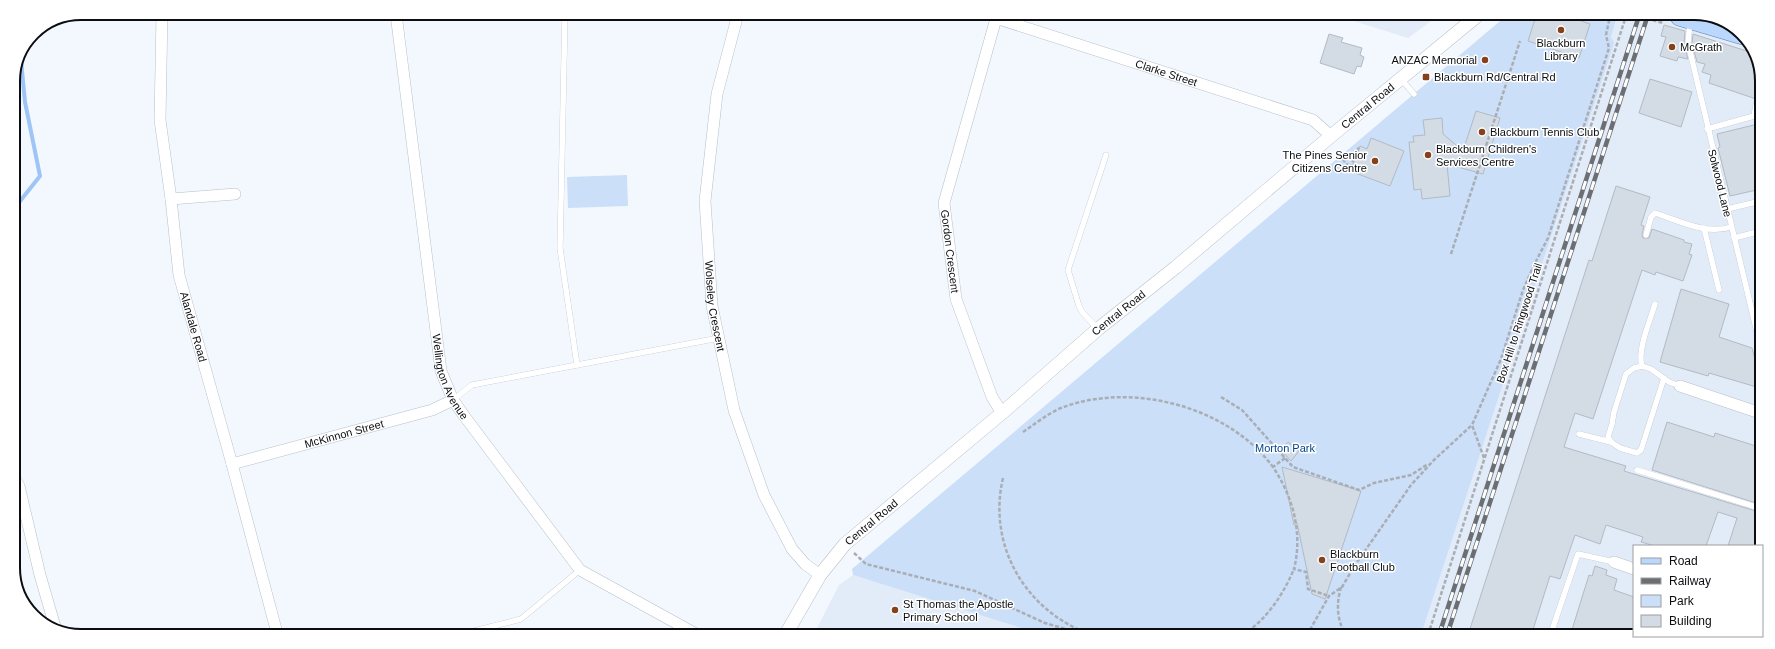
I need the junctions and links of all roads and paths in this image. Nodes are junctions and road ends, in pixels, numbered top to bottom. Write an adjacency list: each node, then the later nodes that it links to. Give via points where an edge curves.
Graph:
1 (162, 20): 25 (street, Alandale Road, via 160,120)
2 (397, 20): 44 (street, Wellington Avenue, via 441,371)
3 (565, 20): 39 (lane, via 560,248)
4 (736, 20): 38 (street, Wolseley Crescent, via 717,94 705,201 712,306)
5 (995, 20): 46 (street, Gordon Crescent, via 944,203 956,299 992,397)
6 (1008, 20): 20 (street, Clarke Street, via 1313,120)
7 (1472, 20): 16 (street, Central Road)
8 (1609, 20): 47 (path, via 1606,35 1609,48 1548,238 1523,290 1501,359)
9 (1625, 20): 53 (path, Box Hill to Ringwood Trail)
10 (1654, 20): 13 (path)
11 (1684, 20): 19 (lane, Solwood Lane)
12 (1691, 20): 14 (main road)
13 (1663, 23)
14 (1731, 32)
15 (1520, 41): 33 (path)
16 (1401, 79): 17 (lane); 20 (street, Central Road)
17 (1414, 94)
18 (1755, 110): 19 (lane, via 1754,116)
19 (1707, 129): 27 (lane, Solwood Lane)
20 (1331, 136): 37 (street, Central Road, via 1176,267)
21 (1359, 147): 22 (path, via 1350,168)
22 (1338, 154)
23 (1106, 155): 37 (lane, via 1068,270 1082,312)
24 (235, 194): 25 (street)
25 (171, 199): 54 (street, Alandale Road, via 179,275)
26 (1755, 202): 27 (lane)
27 (1727, 209): 28 (lane, Solwood Lane)
28 (1731, 227): 29 (lane, via 1721,230); 32 (lane, Solwood Lane)
29 (1704, 228): 31 (lane, via 1655,213 1651,217); 34 (lane)
30 (1755, 233): 32 (lane)
31 (1646, 235)
32 (1734, 238): 36 (lane, Solwood Lane)
33 (1451, 254)
34 (1718, 290)
35 (1655, 304): 40 (lane, via 1641,350)
36 (1755, 324)
37 (1098, 329): 46 (street, Central Road)
38 (719, 338): 39 (lane); 65 (street, Wolseley Crescent, via 734,410 764,494 792,549)
39 (577, 365): 44 (lane, via 472,385)
40 (1642, 366): 41 (lane); 50 (lane, via 1626,374 1609,431 1608,437)
41 (1664, 378): 42 (lane); 50 (lane, via 1640,450 1637,453 1620,448)
42 (1680, 386): 45 (street)
43 (1221, 397): 52 (path, via 1242,410)
44 (453, 400): 54 (street, McKinnon Street, via 432,410); 64 (street, Wellington Avenue)
45 (1755, 411)
46 (1002, 413): 60 (street, Central Road)
47 (1472, 425): 51 (path); 53 (path)
48 (1023, 432): 55 (path, via 1061,408 1083,402 1143,397 1181,407 1222,423 1252,443)
49 (1579, 434): 50 (lane)
50 (1611, 442)
51 (1439, 455): 52 (path, via 1411,475 1374,483 1359,490 1292,467); 66 (path, via 1403,496)
52 (1284, 458): 55 (path)
53 (1484, 458): 78 (path, Box Hill to Ringwood Trail)
54 (232, 464): 69 (street, Alandale Road)
55 (1273, 467): 62 (path, via 1283,482 1298,534)
56 (1637, 470): 59 (lane)
57 (1003, 478): 74 (path, via 999,502 1000,520 1003,541 1016,574 1036,599 1053,614)
58 (20, 490): 68 (street)
59 (1755, 507)
60 (844, 544): 65 (street, Central Road); 73 (path, via 866,564 975,591 1045,623)
61 (1614, 562): 63 (street); 79 (lane, via 1578,554)
62 (1294, 568): 67 (path, via 1306,572 1308,589); 75 (path, via 1276,603)
63 (1633, 569)
64 (580, 570): 70 (lane, via 521,619); 71 (street, Wellington Avenue)
65 (820, 575): 72 (street, Central Road)
66 (1342, 587): 67 (path); 77 (path, via 1337,607)
67 (1329, 596): 76 (path)
68 (54, 623)
69 (276, 629)
70 (482, 629)
71 (687, 629)
72 (789, 629)
73 (1066, 629)
74 (1078, 629)
75 (1250, 629)
76 (1310, 629)
77 (1342, 629)
78 (1430, 629)
79 (1552, 629)

